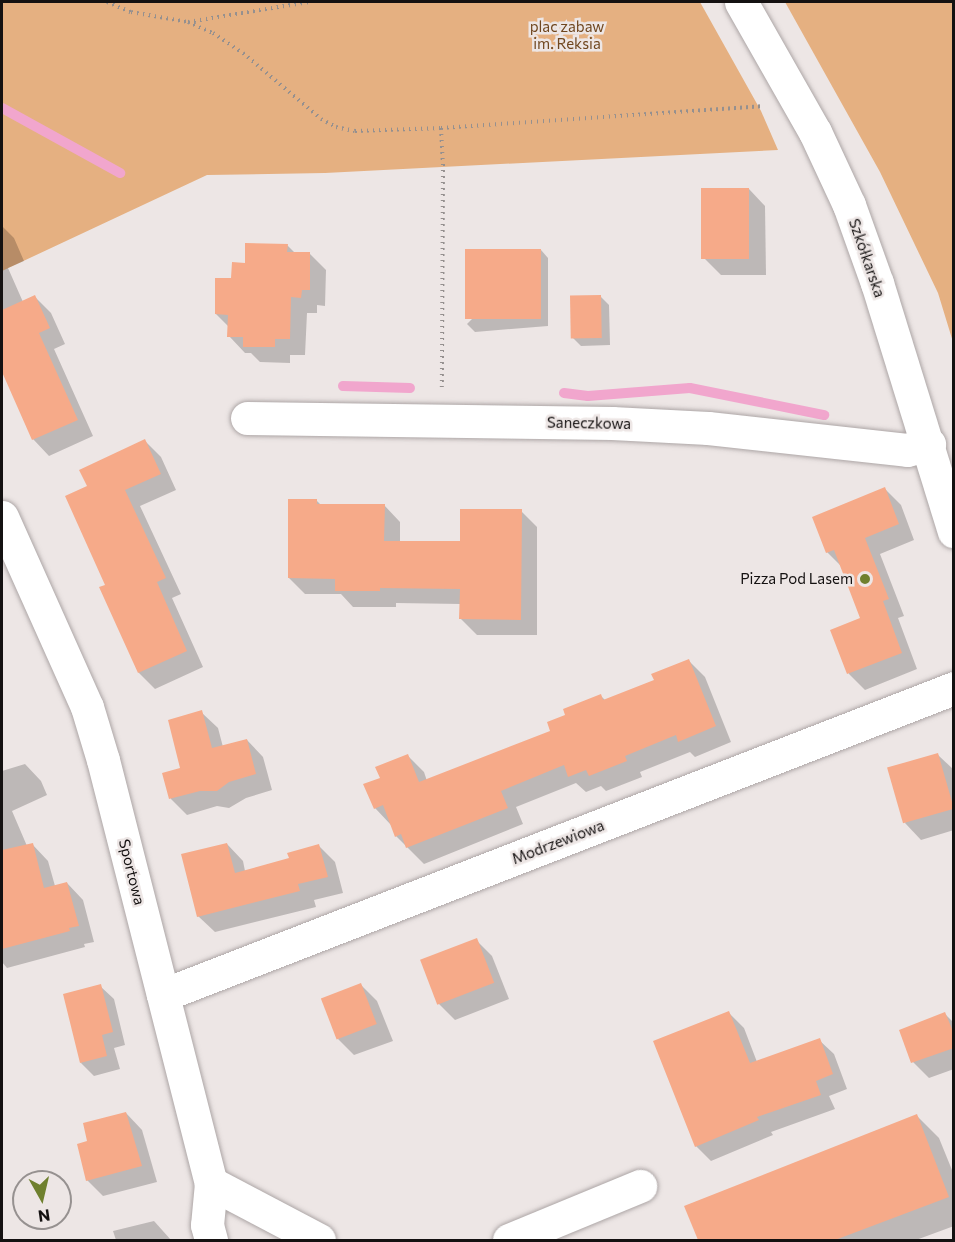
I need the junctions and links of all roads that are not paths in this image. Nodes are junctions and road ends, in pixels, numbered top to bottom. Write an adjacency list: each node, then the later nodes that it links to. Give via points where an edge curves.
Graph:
1 (741, 2): 3 (street, Szkółkarska, via 835,170 877,283)
2 (247, 418): 3 (street, Saneczkowa, via 696,428 907,450)
3 (929, 444): 5 (street, Szkółkarska)
4 (2, 517): 7 (street, Sportowa, via 87,707)
5 (954, 531)
6 (954, 688): 7 (street, Modrzewiowa)
7 (163, 995): 8 (street, Sportowa)
8 (211, 1183): 10 (street, Sportowa, via 207,1225); 11 (street)
9 (639, 1186): 12 (street)
10 (211, 1240)
11 (319, 1240)
12 (509, 1240)

